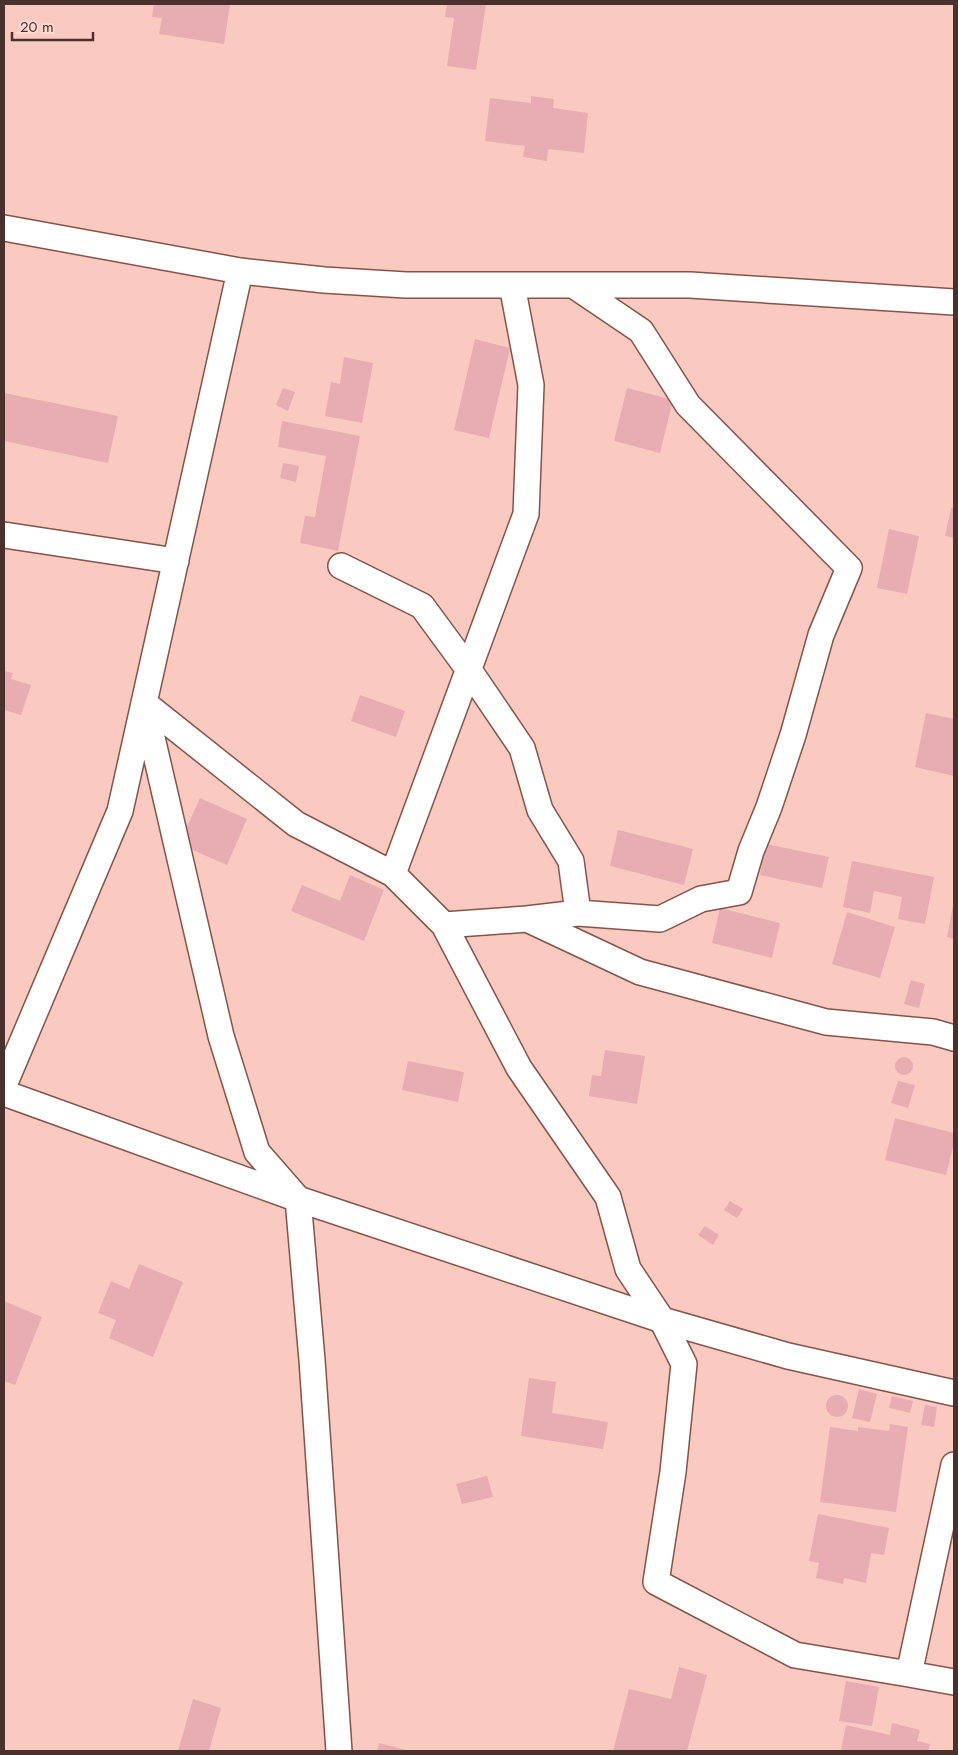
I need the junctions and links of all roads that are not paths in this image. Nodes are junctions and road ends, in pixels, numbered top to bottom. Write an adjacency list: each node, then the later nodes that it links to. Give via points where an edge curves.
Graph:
1 (4, 228): 2 (street)
2 (240, 271): 3 (street, via 406,285); 7 (street)
3 (512, 285): 4 (street); 9 (street, via 531,385 526,514)
4 (572, 285): 5 (street, via 690,285); 12 (street, via 641,332 688,405 849,568 821,635 793,735 739,892 701,900 660,919)
5 (954, 302)
6 (4, 535): 7 (street)
7 (176, 561): 10 (street)
8 (341, 566): 9 (street, via 422,606)
9 (469, 670): 11 (street); 12 (street, via 522,748 540,810 571,861)
10 (144, 704): 11 (street, via 296,824); 16 (street, via 120,811); 18 (street, via 221,1036 257,1152)
11 (392, 874): 14 (street)
12 (578, 913): 13 (street)
13 (527, 919): 14 (street); 15 (street, via 640,972 826,1022 933,1032)
14 (444, 925): 19 (street, via 519,1068 608,1197 628,1269)
15 (954, 1038)
16 (4, 1085)
17 (4, 1093): 18 (street)
18 (298, 1200): 19 (street); 24 (street)
19 (662, 1320): 20 (street, via 788,1356); 22 (street, via 684,1364 673,1472 656,1582 795,1655)
20 (954, 1393)
21 (954, 1465): 22 (street)
22 (909, 1674): 23 (street)
23 (954, 1682)
24 (339, 1751)

